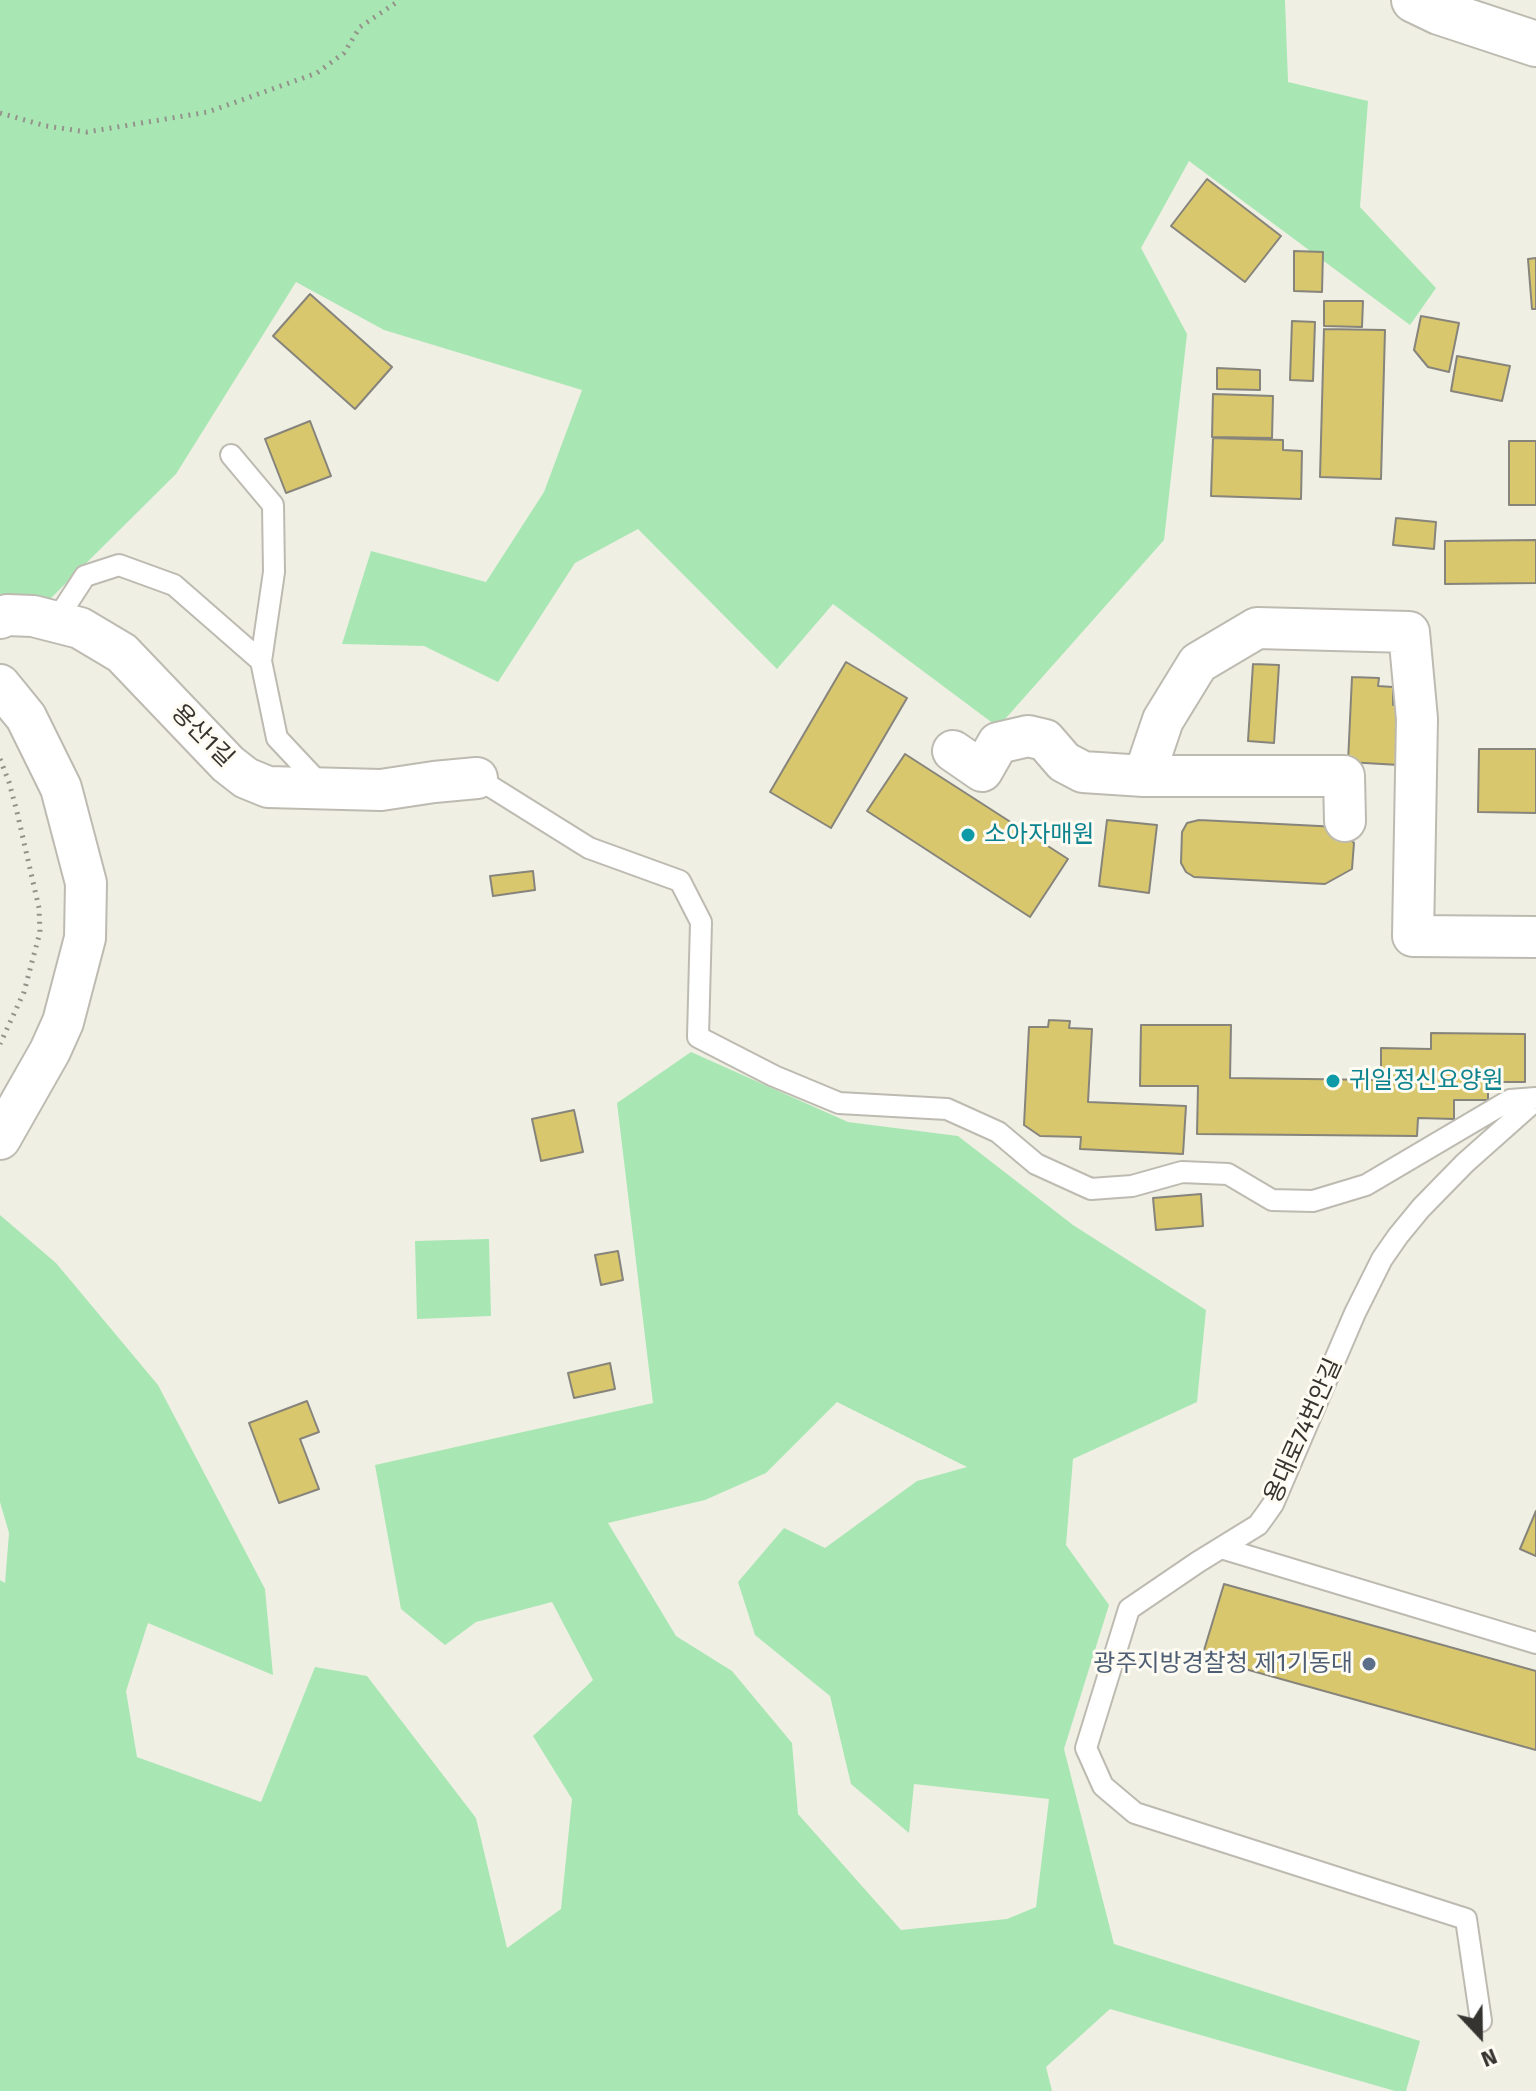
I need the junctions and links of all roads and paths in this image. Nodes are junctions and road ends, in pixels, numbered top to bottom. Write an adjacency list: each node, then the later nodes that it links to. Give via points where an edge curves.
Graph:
1 (400, 0): 6 (path, via 360,27 344,53 317,73 208,112 87,132)
2 (1414, 0): 5 (main road)
3 (1507, 0): 4 (main road)
4 (1536, 27)
5 (1536, 44)
6 (0, 113)
7 (231, 455): 10 (lane, via 273,505 274,572)
8 (0, 618): 9 (street, 용산1길, via 33,616)
9 (55, 622): 10 (lane, via 85,576 119,565 174,585); 16 (street, 용산1길, via 80,628 122,653 246,778 268,787)
10 (261, 661): 16 (lane, via 277,738)
11 (0, 685): 21 (street, via 26,717 61,788 86,897 85,938 63,1022)
12 (953, 751): 14 (street, via 982,771 998,743 1028,736 1045,740 1064,762 1083,772)
13 (0, 759): 19 (path, via 17,812 40,932 24,992)
14 (1144, 776): 17 (street, via 1344,776); 18 (street, via 1163,720 1198,663 1257,628 1409,632 1417,719 1413,936)
15 (477, 778): 16 (street, 용산1길, via 381,790); 20 (lane, 용대로74번안길, via 589,848 680,881 701,922 698,1037 839,1103 947,1109 998,1132 1036,1164 1091,1189 1132,1186 1182,1172 1228,1174 1272,1200 1313,1201 1366,1185 1510,1100)
16 (323, 787)
17 (1345, 821)
18 (1536, 937)
19 (0, 1044)
20 (1536, 1099): 22 (lane, 용대로74번안길, via 1465,1163 1398,1236 1355,1313 1273,1504 1258,1525)
21 (0, 1139)
22 (1221, 1548): 23 (lane); 24 (lane, 용대로74번안길, via 1129,1609 1086,1748 1103,1786 1135,1813 1466,1919)
23 (1536, 1643)
24 (1481, 2021)

